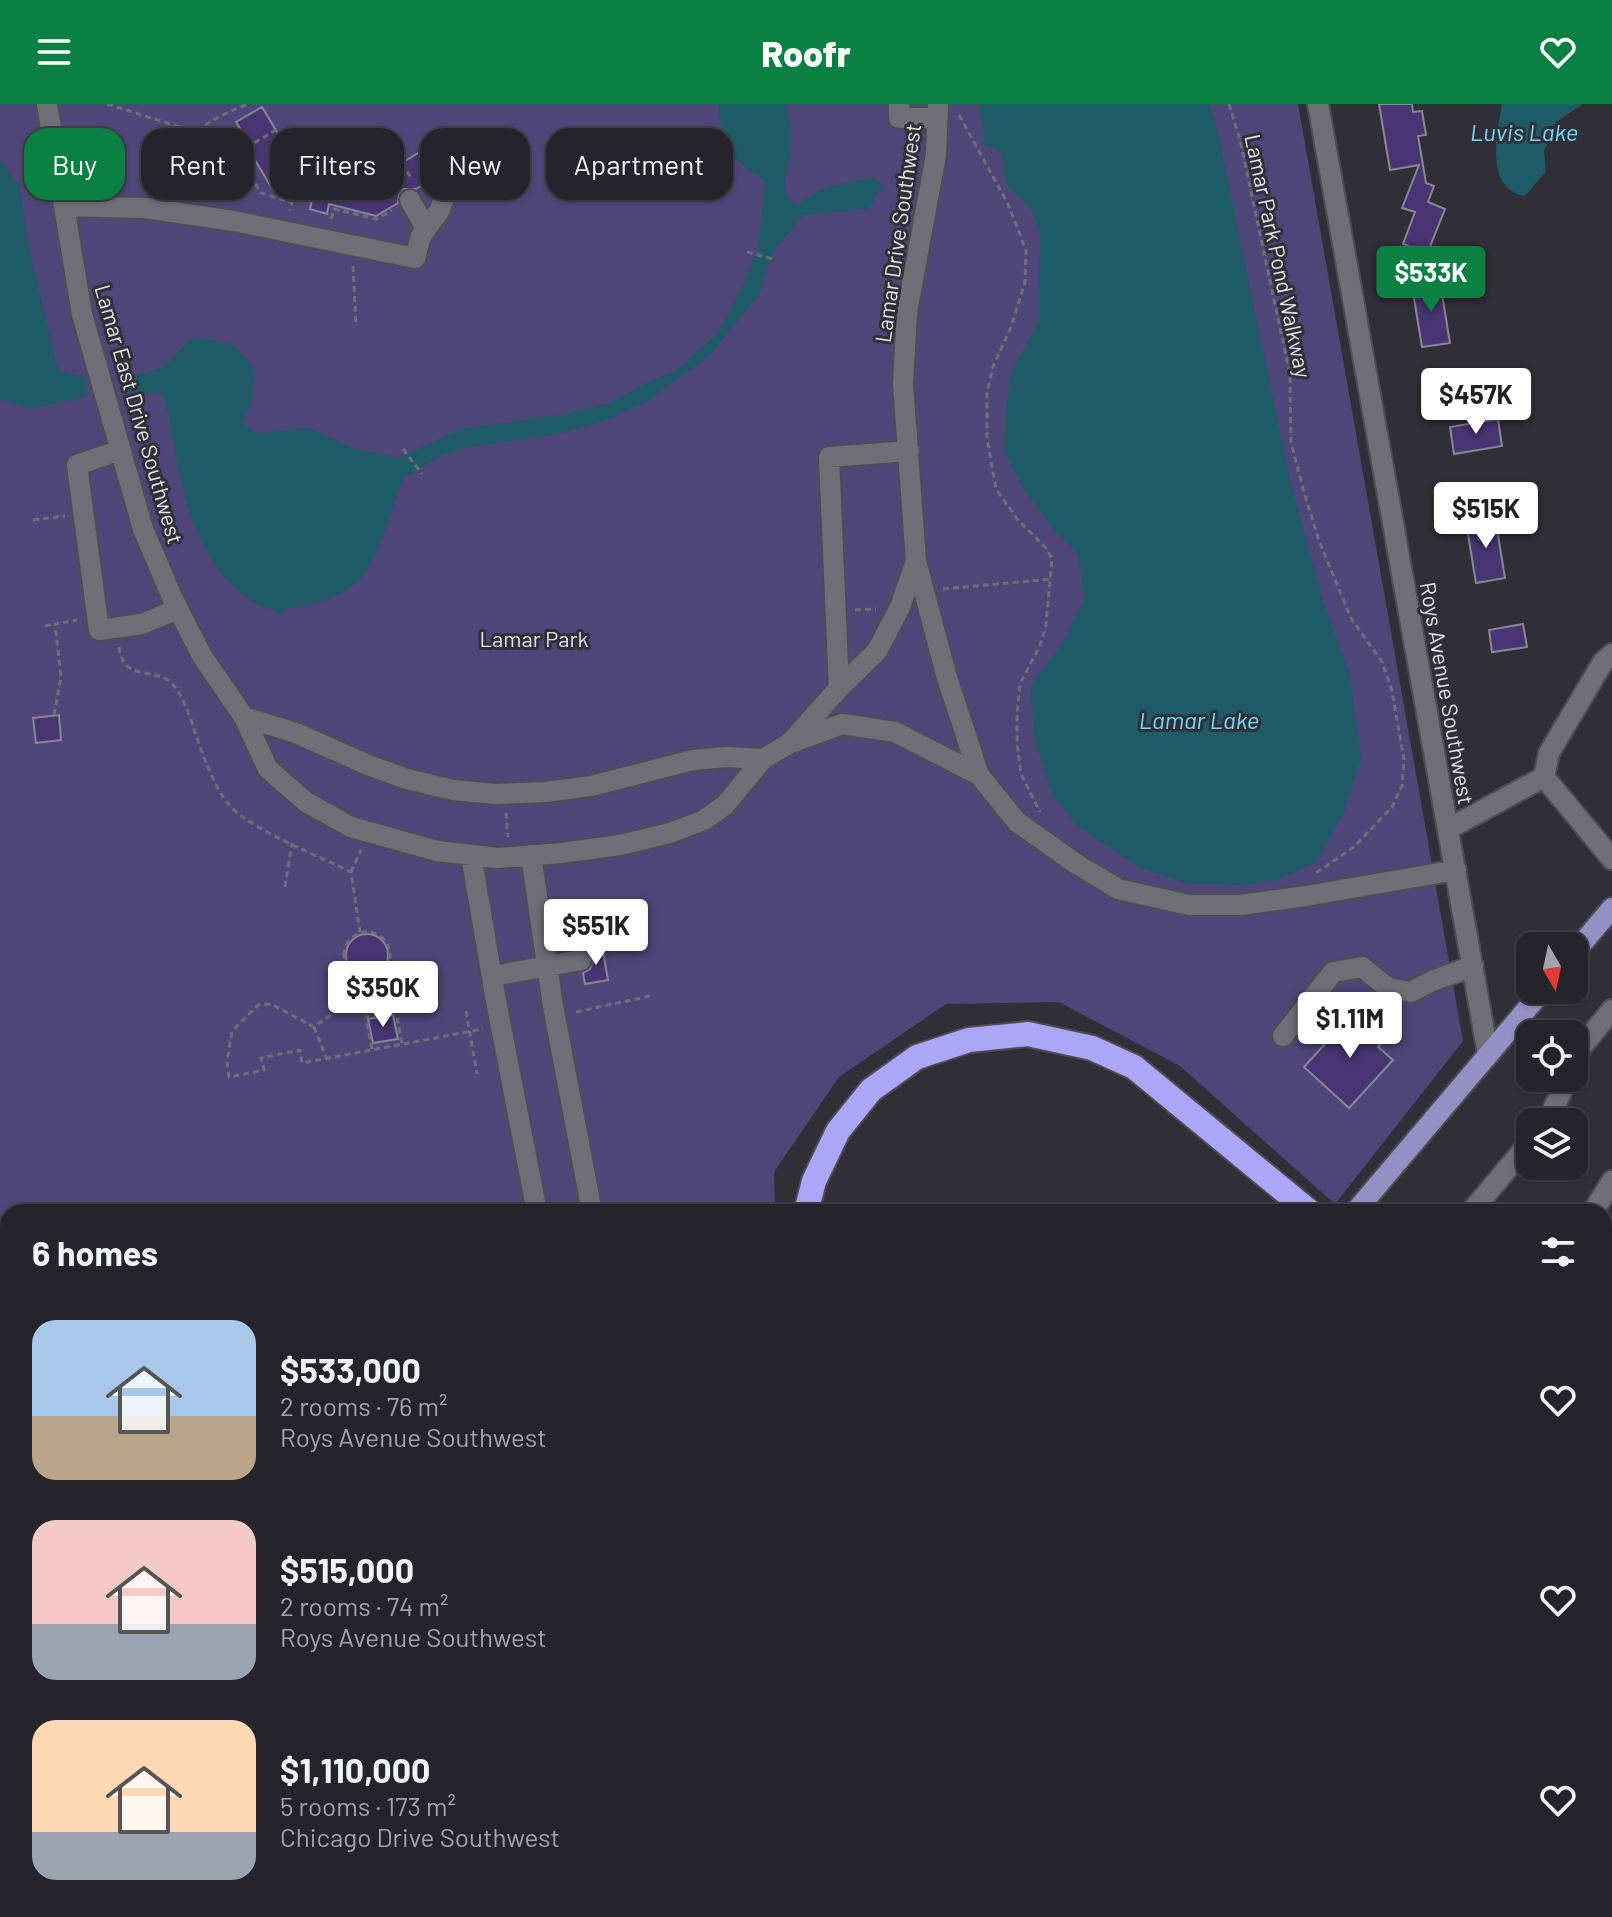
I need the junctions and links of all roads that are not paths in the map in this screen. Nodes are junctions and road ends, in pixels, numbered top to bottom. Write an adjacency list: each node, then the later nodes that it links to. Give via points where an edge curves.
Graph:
1 (47, 104): 7 (street, Lamar East Drive Southwest)
2 (899, 104): 4 (street, via 899,118)
3 (1318, 104): 20 (street, Roys Avenue Southwest)
4 (945, 110): 10 (street, Lamar Drive Southwest, via 907,312 903,384)
5 (410, 200): 8 (street)
6 (443, 200): 8 (street)
7 (65, 206): 8 (street, via 145,208 234,221 415,258); 9 (street, Lamar East Drive Southwest, via 82,314)
8 (426, 229)
9 (120, 450): 12 (street, Lamar East Drive Southwest, via 143,529); 12 (street, via 77,465 99,630 142,624)
10 (909, 451): 11 (street, Lamar Drive Southwest); 14 (street, via 829,457)
11 (916, 561): 14 (street, Lamar Drive Southwest, via 877,651); 18 (street, Lamar Drive Southwest)
12 (178, 609): 15 (street, Lamar East Drive Southwest, via 202,656)
13 (1612, 654): 19 (street, via 1549,753)
14 (839, 688): 16 (street, Lamar Drive Southwest)
15 (244, 717): 17 (street, via 407,779 453,790 545,792 693,760); 21 (street, Lamar East Drive Southwest, via 268,769 306,802)
16 (790, 743): 17 (street, Lamar Drive Southwest); 18 (street, via 842,724 895,732)
17 (763, 759): 23 (street, Lamar Drive Southwest, via 725,805 704,820 620,845)
18 (979, 775): 25 (street, Lamar Drive Southwest, via 1017,822 1075,863 1118,889 1189,905 1240,905)
19 (1544, 777): 20 (street); 24 (street)
20 (1448, 829): 25 (street, Roys Avenue Southwest)
21 (360, 830): 22 (street, Lamar Drive Southwest)
22 (471, 855): 23 (street, Lamar Drive Southwest); 31 (street)
23 (521, 856): 29 (street)
24 (1612, 859)
25 (1456, 870): 30 (street, Roys Avenue Southwest)
26 (1612, 908): 27 (main road)
27 (1588, 936)
28 (581, 960): 29 (street)
29 (546, 966): 31 (street); 40 (street)
30 (1473, 966): 34 (street, via 1411,992 1388,988 1362,967 1333,972); 36 (street, Roys Avenue Southwest)
31 (493, 976): 39 (street)
32 (1531, 1004): 36 (main road)
33 (1612, 1010): 35 (street)
34 (1283, 1036)
35 (1588, 1039)
36 (1488, 1054): 43 (main road)
37 (1516, 1159): 44 (street)
38 (1612, 1181): 45 (street)
39 (535, 1204)
40 (590, 1204)
41 (808, 1204): 42 (highway, via 838,1131 871,1090 917,1057 969,1040 1028,1034 1092,1048 1134,1067)
42 (1300, 1204)
43 (1362, 1204)
44 (1478, 1204)
45 (1598, 1204)

